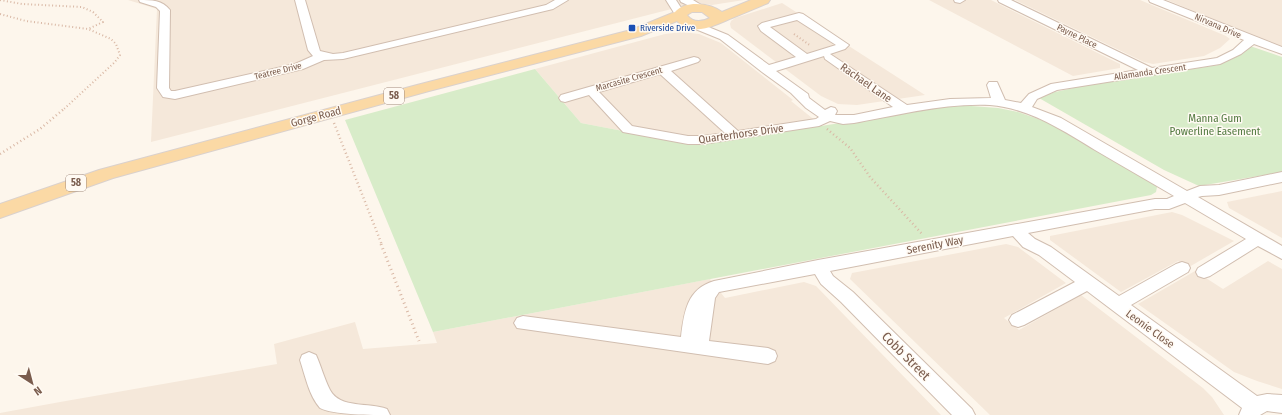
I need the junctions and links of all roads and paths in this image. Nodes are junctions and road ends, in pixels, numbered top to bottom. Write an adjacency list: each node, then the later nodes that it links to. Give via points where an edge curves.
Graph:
1 (0, 0): 15 (path, via 22,4 82,7 93,12 103,22)
2 (144, 0): 19 (street, Teatree Drive, via 165,10 163,88 167,94 188,93 299,67)
3 (300, 0): 19 (street, via 314,50)
4 (563, 0): 19 (street, Teatree Drive, via 537,10 365,51 338,57)
5 (671, 0): 13 (street)
6 (685, 0): 11 (street)
7 (752, 0): 11 (main road, 58)
8 (763, 0): 14 (main road, 58)
9 (1003, 0): 25 (street, Payne Place)
10 (1154, 0): 17 (street, Nirvana Drive)
11 (702, 8): 13 (main road, 58, via 686,10); 14 (main road, via 716,14)
12 (0, 14): 15 (path, via 26,21)
13 (686, 19): 14 (main road, 58, via 704,25); 16 (street); 32 (main road, Gorge Road / 58)
14 (716, 19): 16 (street)
15 (88, 29): 35 (path, via 116,44 120,55 82,94 40,129)
16 (724, 37): 24 (street)
17 (1251, 40): 18 (street, Nirvana Drive); 25 (street, Allamanda Crescent, via 1237,52 1220,61)
18 (1282, 51)
19 (322, 56)
20 (829, 57): 31 (street, Rachael Lane)
21 (805, 58): 21 (street, via 841,47 843,44 799,16 763,26); 24 (street)
22 (694, 60): 23 (street, Marcasite Crescent)
23 (662, 69): 27 (street, Marcasite Crescent); 34 (street)
24 (766, 70): 33 (street)
25 (1150, 72): 30 (street, Allamanda Crescent, via 1059,86 1044,91)
26 (993, 85): 29 (street)
27 (591, 90): 28 (street, Marcasite Crescent); 34 (street, Quarterhorse Drive, via 629,129 693,140)
28 (565, 98)
29 (999, 102): 30 (street); 31 (street, via 969,101)
30 (1028, 109): 37 (street, via 1056,121)
31 (904, 110): 33 (street, via 844,120)
32 (330, 113): 38 (main road, Gorge Road / 58, via 106,174); 50 (path)
33 (825, 116): 34 (street, Quarterhorse Drive); 41 (path, via 870,177)
34 (735, 135)
35 (0, 154)
36 (1282, 177): 37 (street, Serenity Way)
37 (1185, 197): 39 (street, Serenity Way, via 1173,203); 40 (street)
38 (0, 211)
39 (1021, 228): 41 (street, Serenity Way); 46 (street, Leonie Close, via 1029,243 1045,251)
40 (1258, 239): 42 (street); 45 (street)
41 (932, 245): 43 (street, Serenity Way)
42 (1282, 254)
43 (823, 265): 51 (street, Serenity Way, via 715,286 707,297); 57 (street, Cobb Street, via 827,280)
44 (1182, 268): 47 (street)
45 (1204, 272)
46 (1087, 283): 47 (street, Leonie Close); 48 (street)
47 (1118, 305): 55 (street, Leonie Close)
48 (1018, 320)
49 (523, 323): 51 (street)
50 (419, 341)
51 (694, 346): 52 (street)
52 (768, 356)
53 (309, 360): 56 (street, via 324,397 331,405 339,409)
54 (1282, 404): 55 (street, Leonie Close, via 1264,402)
55 (1252, 410)
56 (380, 415)
57 (965, 415)

